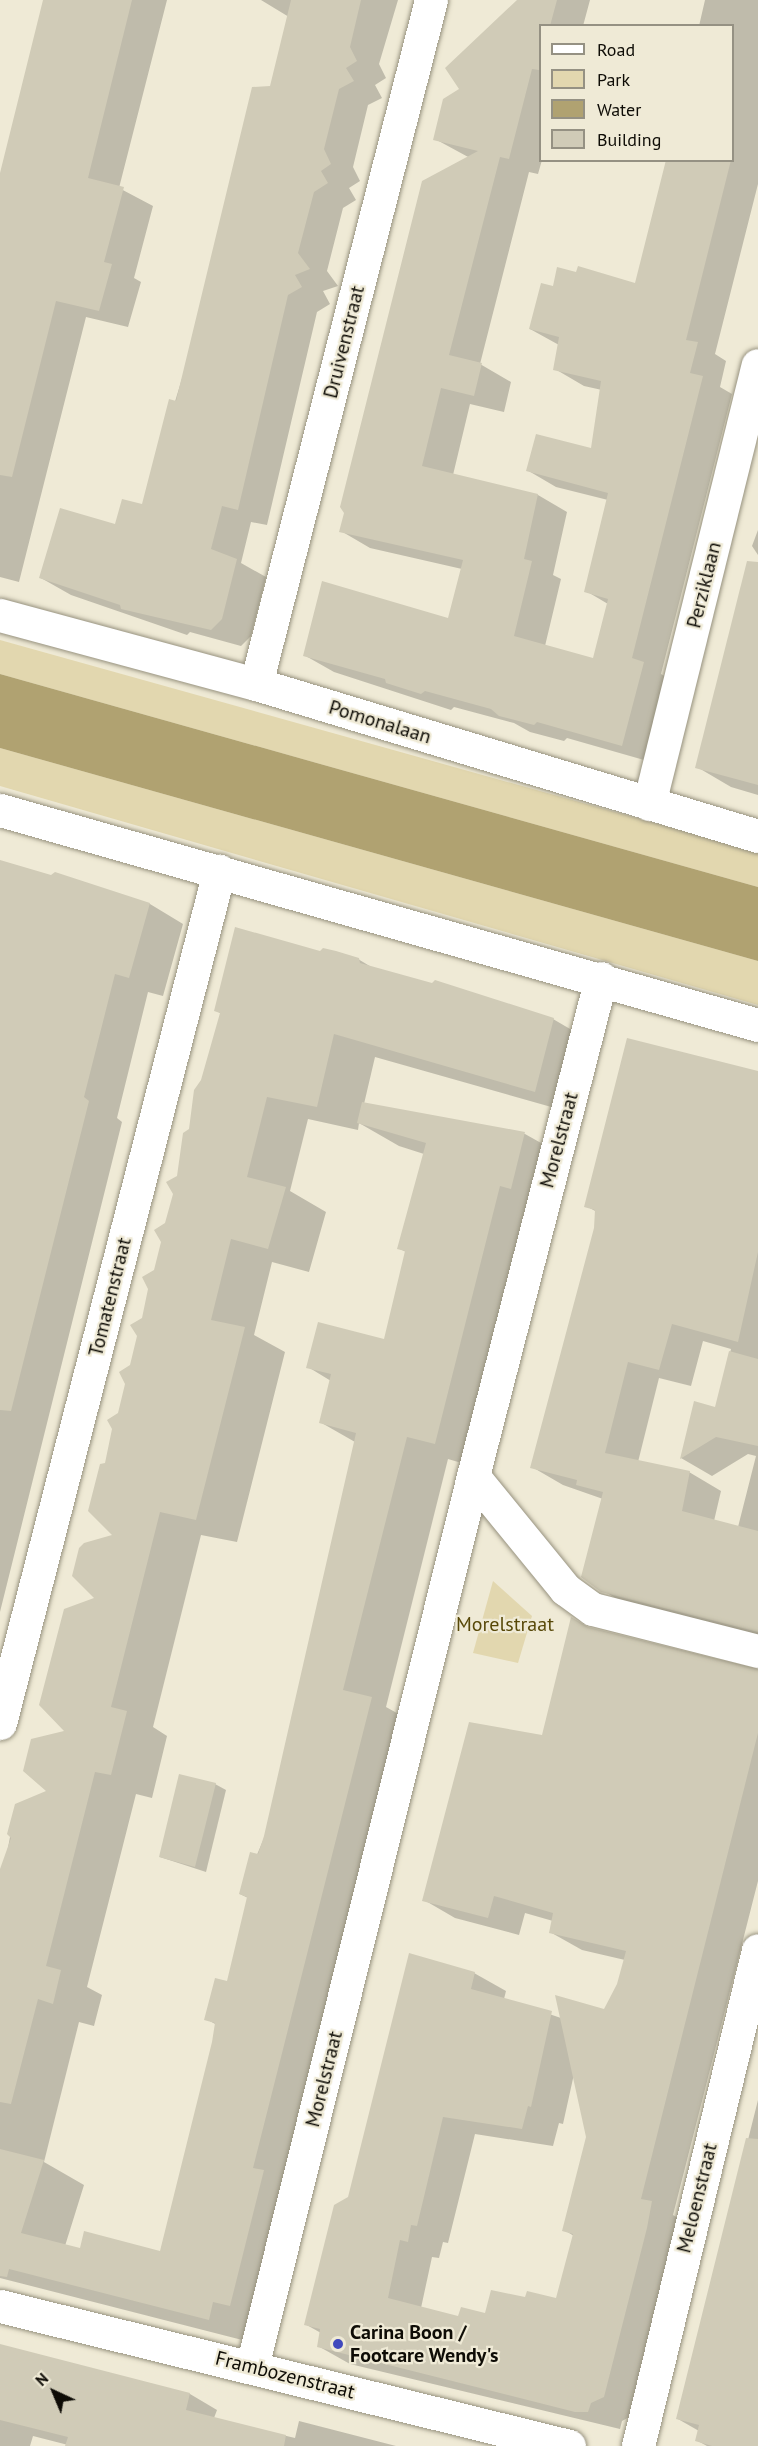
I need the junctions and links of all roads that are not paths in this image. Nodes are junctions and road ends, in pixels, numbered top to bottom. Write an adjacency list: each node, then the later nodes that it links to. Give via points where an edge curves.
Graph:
1 (431, 0): 4 (street, Druivenstraat)
2 (758, 365): 5 (street, Perziklaan)
3 (0, 615): 4 (street, Pomonalaan)
4 (256, 684): 5 (street, Pomonalaan)
5 (649, 804): 7 (street, Pomonalaan)
6 (0, 810): 8 (street)
7 (758, 836)
8 (219, 871): 9 (street); 13 (street, Tomatenstraat)
9 (601, 978): 10 (street); 11 (street, Morelstraat)
10 (758, 1025)
11 (473, 1476): 12 (street, via 565,1589 593,1609); 16 (street, Morelstraat)
12 (758, 1651)
13 (0, 1723)
14 (758, 1950): 18 (street, Meloenstraat)
15 (0, 2306): 16 (street, Frambozenstraat)
16 (252, 2367): 17 (street, Frambozenstraat)
17 (569, 2446)
18 (638, 2446)

